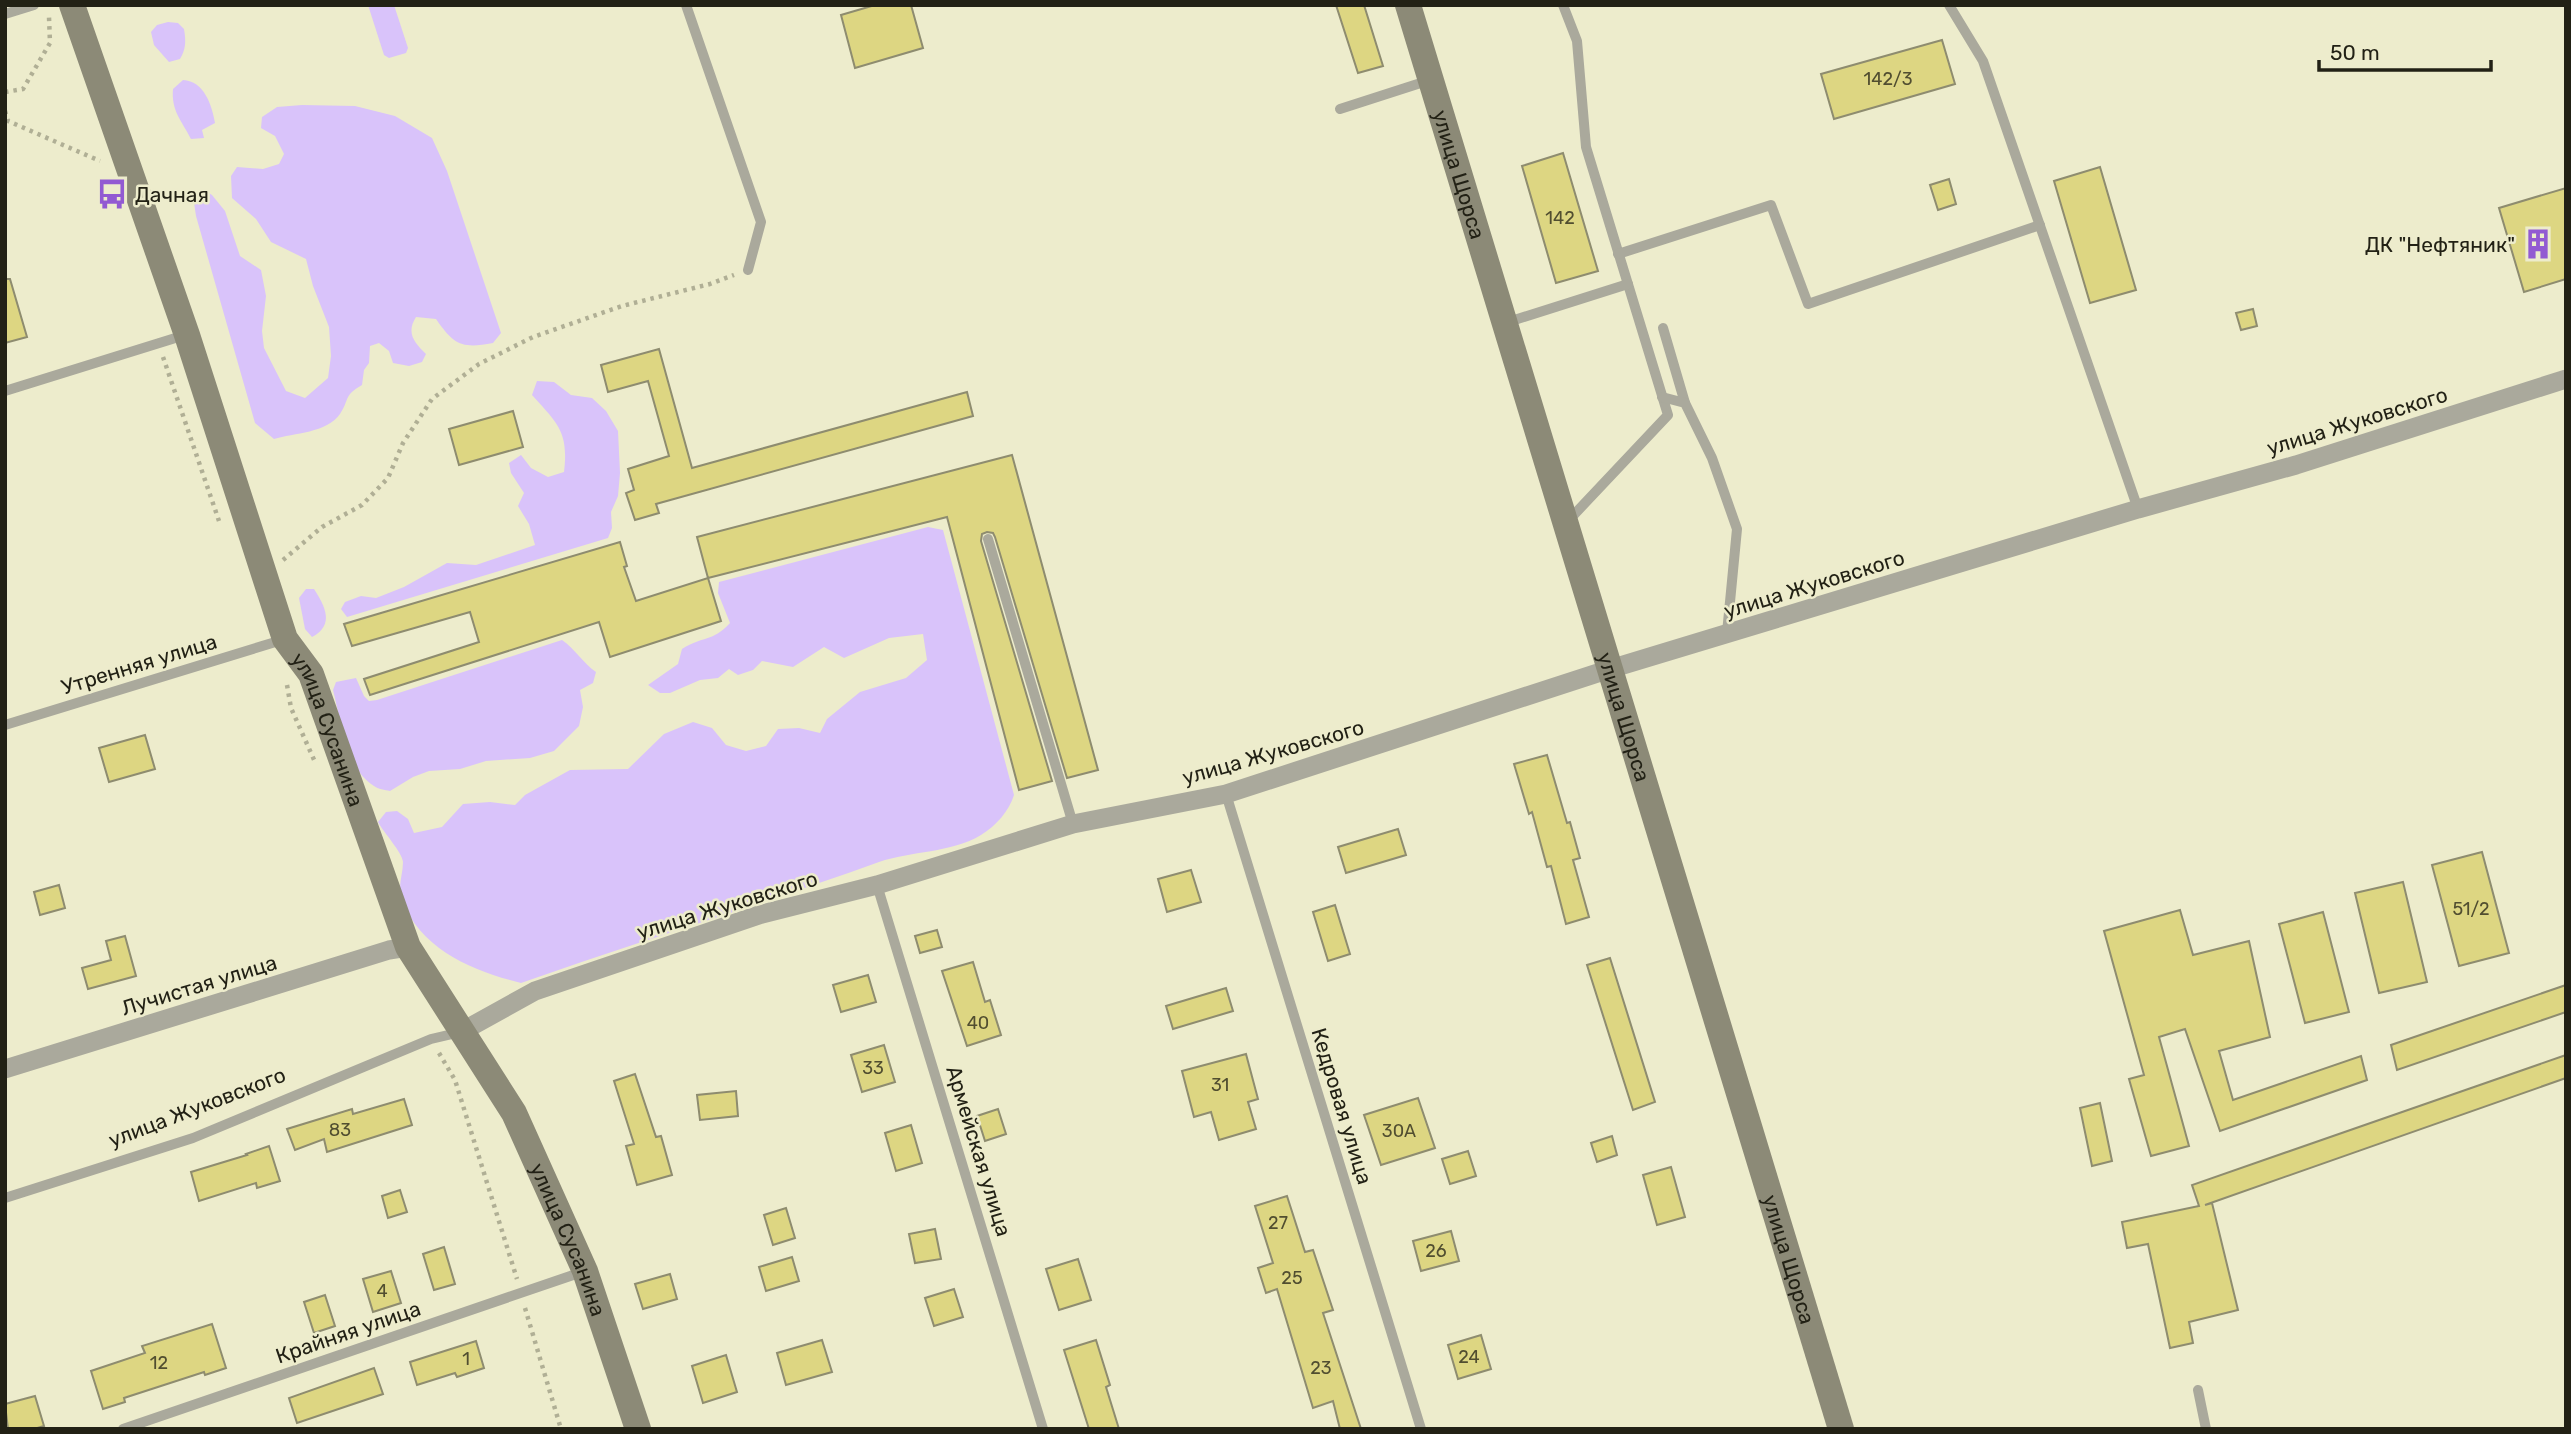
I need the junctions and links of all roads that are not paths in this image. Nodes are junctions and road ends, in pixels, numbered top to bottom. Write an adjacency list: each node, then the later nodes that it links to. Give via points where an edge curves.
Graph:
1 (33, 5): 7 (lane)
2 (72, 5): 16 (street, улица Сусанина)
3 (686, 5): 12 (lane, via 761,222)
4 (1408, 5): 8 (street, улица Щорса)
5 (1563, 5): 11 (lane, via 1577,41 1586,147)
6 (1950, 5): 10 (lane, via 1983,61)
7 (5, 14)
8 (1430, 80): 9 (lane); 14 (street, улица Щорса)
9 (1340, 109)
10 (2039, 225): 11 (lane, via 1808,304 1771,205); 21 (lane)
11 (1618, 254): 13 (lane)
12 (748, 270)
13 (1628, 284): 14 (lane); 19 (lane)
14 (1504, 323): 22 (street, улица Щорса)
15 (1663, 328): 20 (lane)
16 (187, 335): 18 (lane); 25 (street, улица Сусанина)
17 (2566, 379): 21 (street, улица Жуковского)
18 (5, 391)
19 (1662, 397): 20 (lane); 22 (lane, via 1668,415)
20 (1685, 403): 24 (lane, via 1712,458 1737,529)
21 (2138, 509): 24 (street, улица Жуковского)
22 (1566, 524): 26 (street, улица Щорса)
23 (988, 539): 29 (lane)
24 (1727, 634): 26 (street, улица Жуковского)
25 (285, 639): 27 (lane, Утренняя улица); 31 (street, улица Сусанина, via 311,674)
26 (1609, 669): 28 (street, улица Жуковского); 41 (street, улица Щорса)
27 (5, 725)
28 (1226, 794): 29 (street, улица Жуковского); 40 (lane, Кедровая улица)
29 (1073, 824): 30 (street, улица Жуковского)
30 (877, 885): 32 (street, улица Жуковского, via 762,914 535,991); 39 (lane, Армейская улица)
31 (408, 947): 32 (street, улица Сусанина); 33 (street, Лучистая улица)
32 (461, 1032): 34 (lane, улица Жуковского, via 431,1039 193,1138); 35 (street, улица Сусанина, via 514,1112)
33 (5, 1069)
34 (5, 1198)
35 (585, 1271): 37 (lane, Крайняя улица); 38 (street, улица Сусанина)
36 (2198, 1390): 42 (lane)
37 (123, 1429)
38 (638, 1429)
39 (1043, 1429)
40 (1421, 1429)
41 (1841, 1429)
42 (2206, 1429)

